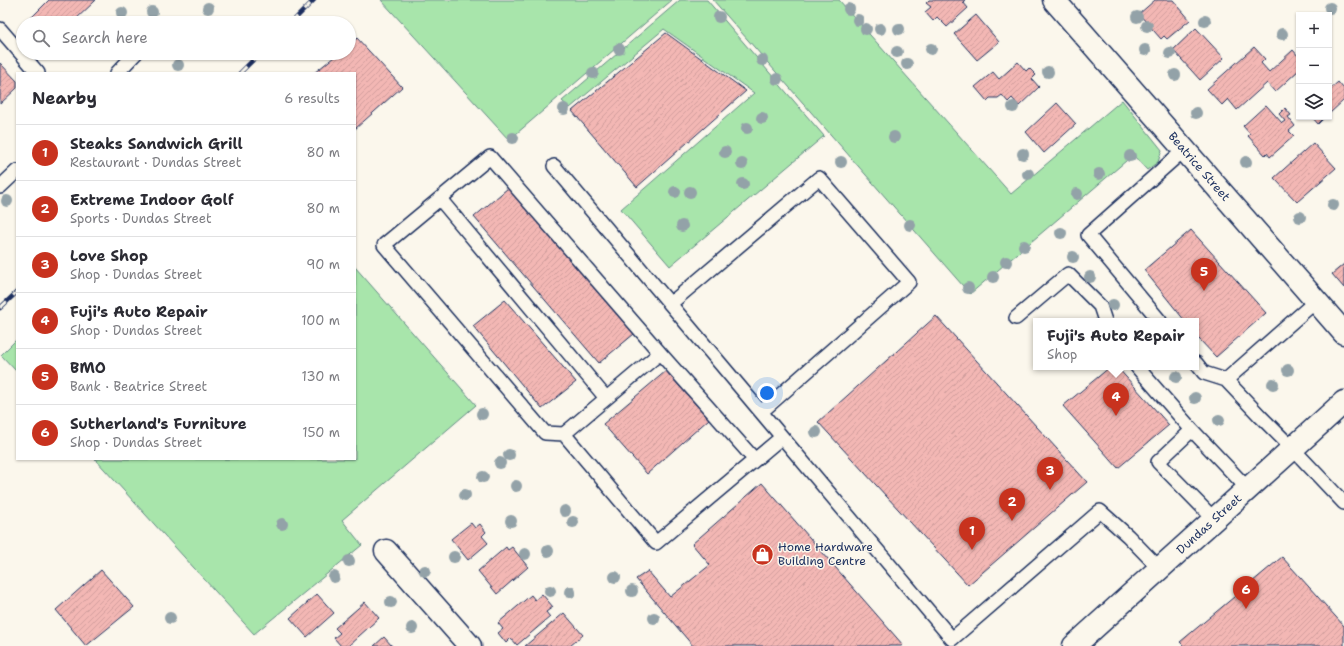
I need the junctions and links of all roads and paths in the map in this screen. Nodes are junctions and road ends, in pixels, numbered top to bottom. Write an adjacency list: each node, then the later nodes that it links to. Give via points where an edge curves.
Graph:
1 (1054, 0): 8 (street, Beatrice Street)
2 (0, 29): 3 (lane)
3 (16, 48)
4 (27, 60): 6 (lane)
5 (129, 60): 7 (lane)
6 (37, 72)
7 (118, 72)
8 (1184, 150): 13 (street, Beatrice Street); 17 (lane, via 1088,235)
9 (554, 166): 14 (lane)
10 (16, 172): 11 (lane)
11 (0, 187)
12 (440, 199): 19 (lane, via 490,157); 23 (lane); 27 (lane, via 384,245 545,433)
13 (1316, 301): 18 (street, Beatrice Street); 22 (lane)
14 (670, 304): 25 (lane); 25 (lane, via 820,178 899,271 908,282)
15 (1016, 318): 16 (lane, via 1068,274 1100,306)
16 (1104, 318)
17 (1157, 318)
18 (1344, 333)
19 (660, 353): 23 (lane); 30 (lane)
20 (1199, 367): 22 (lane, via 1204,373)
21 (1140, 370): 26 (lane)
22 (1226, 380): 29 (lane)
23 (606, 398): 27 (lane)
24 (1344, 402): 29 (street, Dundas Street)
25 (761, 412): 28 (lane)
26 (1192, 430): 31 (lane); 33 (lane, via 1158,462)
27 (564, 434): 30 (lane, via 656,543)
28 (782, 436): 30 (lane); 36 (lane)
29 (1293, 448): 31 (street, Dundas Street); 32 (lane)
30 (755, 460)
31 (1248, 489): 33 (street, Dundas Street)
32 (1344, 503)
33 (1214, 519): 35 (street, Dundas Street)
34 (386, 551): 37 (street)
35 (1160, 569): 36 (lane, via 1100,511); 38 (street, Dundas Street)
36 (952, 642)
37 (470, 646)
38 (1074, 646)

